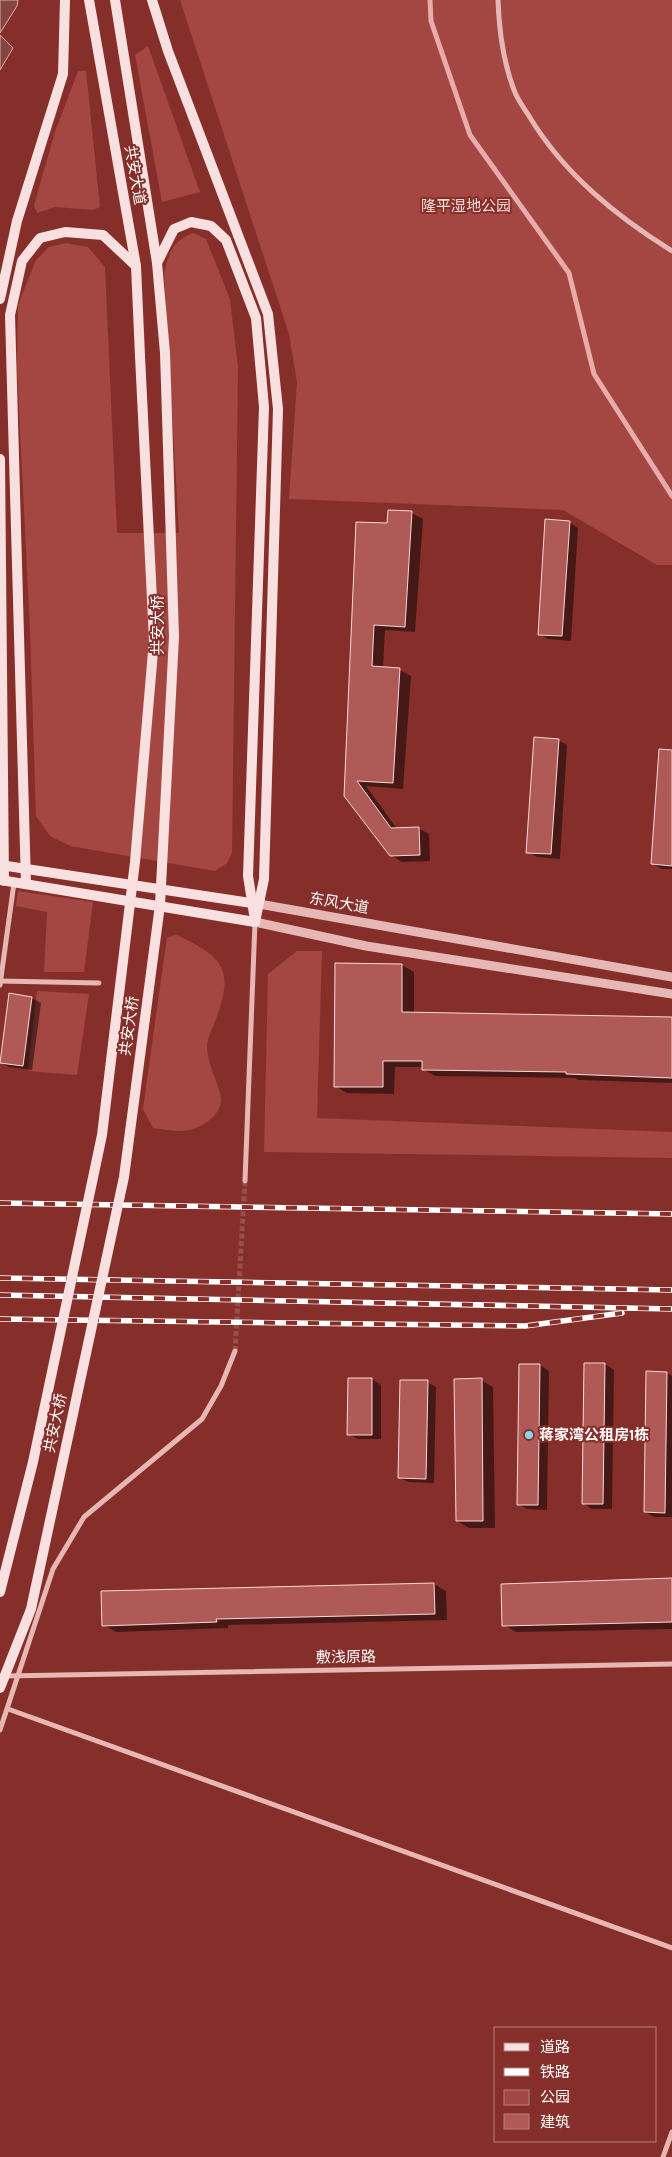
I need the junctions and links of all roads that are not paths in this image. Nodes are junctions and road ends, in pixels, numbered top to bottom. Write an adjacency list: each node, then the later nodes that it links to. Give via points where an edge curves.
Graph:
1 (65, 0): 9 (main road, via 63,74 17,221)
2 (89, 0): 8 (main road, 共安大道)
3 (115, 0): 7 (main road, 共安大桥)
4 (152, 0): 16 (main road, via 168,51 268,314 278,408 264,880)
5 (498, 0): 6 (street, via 500,35 514,91 540,134 590,191)
6 (672, 252)
7 (157, 263): 16 (main road, via 174,230 191,222 211,226 226,240 256,318 264,407 248,876); 29 (main road, 共安大桥, bridge, via 165,353 174,637 160,905 124,1177 30,1609)
8 (136, 266): 10 (main road, 共安大道); 13 (main road, via 103,235 65,232 40,238 22,261 10,315)
9 (0, 299)
10 (140, 356): 25 (main road, 共安大桥, bridge, via 154,640 136,862 102,1136 33,1462)
11 (0, 459): 12 (main road)
12 (2, 865): 13 (main road, 东风大道); 14 (main road)
13 (26, 868): 15 (main road); 16 (main road, 东风大道)
14 (6, 881): 15 (main road); 19 (street)
15 (26, 884): 17 (main road)
16 (255, 904): 17 (main road); 18 (street, 东风大道)
17 (255, 922): 22 (street, via 366,946); 23 (street)
18 (672, 978)
19 (0, 981): 20 (street); 21 (street)
20 (99, 983)
21 (0, 985)
22 (672, 994)
23 (245, 1181)
24 (235, 1351): 28 (street, via 221,1386 202,1418 84,1516 53,1569)
25 (0, 1592)
26 (672, 1664): 28 (street, 敷浅原路)
27 (0, 1676): 28 (street, 敷浅原路)
28 (20, 1676): 30 (street)
29 (0, 1688)
30 (8, 1709): 31 (street); 32 (street)
31 (0, 1730)
32 (672, 1948)
33 (672, 2132): 34 (street)
34 (664, 2157)

